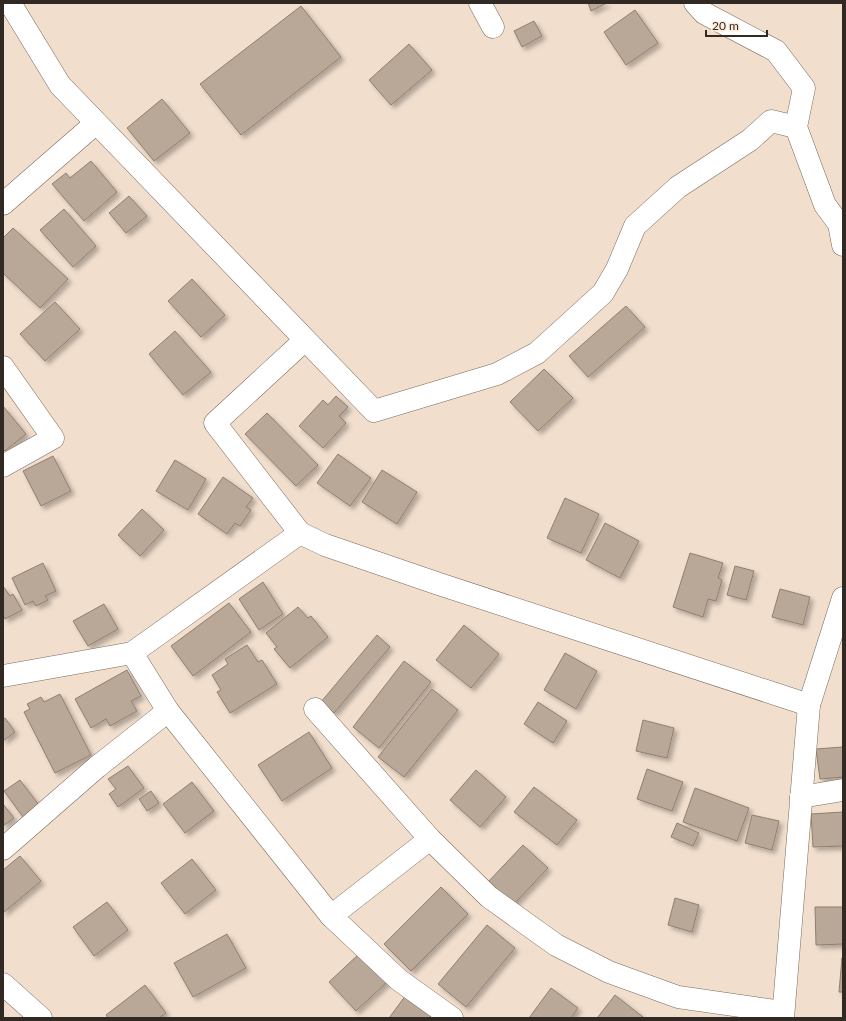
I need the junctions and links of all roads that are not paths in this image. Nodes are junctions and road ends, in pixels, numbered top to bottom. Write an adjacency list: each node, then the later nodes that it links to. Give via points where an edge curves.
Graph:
1 (10, 3): 5 (street, via 60,86)
2 (480, 3): 4 (street)
3 (695, 3): 6 (street, via 704,13 776,51 804,88)
4 (493, 27)
5 (96, 123): 7 (street); 9 (street)
6 (796, 127): 8 (street, via 825,205 839,224); 9 (street, via 771,121 750,140 678,186 635,226 617,269 603,293 537,353 497,374 374,411)
7 (3, 204)
8 (843, 245)
9 (305, 340): 12 (street, via 215,423)
10 (3, 367): 11 (street, via 53,438)
11 (3, 466)
12 (300, 533): 14 (street); 16 (street, via 326,545 439,584)
13 (843, 598): 16 (street)
14 (132, 653): 15 (street); 18 (street)
15 (3, 676)
16 (809, 705): 20 (street)
17 (315, 709): 21 (street)
18 (168, 711): 22 (street); 23 (street)
19 (843, 790): 20 (street)
20 (801, 796): 25 (street)
21 (430, 839): 23 (street); 25 (street, via 489,897 556,945 609,972 678,997)
22 (3, 849)
23 (332, 916): 27 (street, via 399,980)
24 (3, 984): 26 (street)
25 (783, 1015)
26 (41, 1018)
27 (452, 1018)

